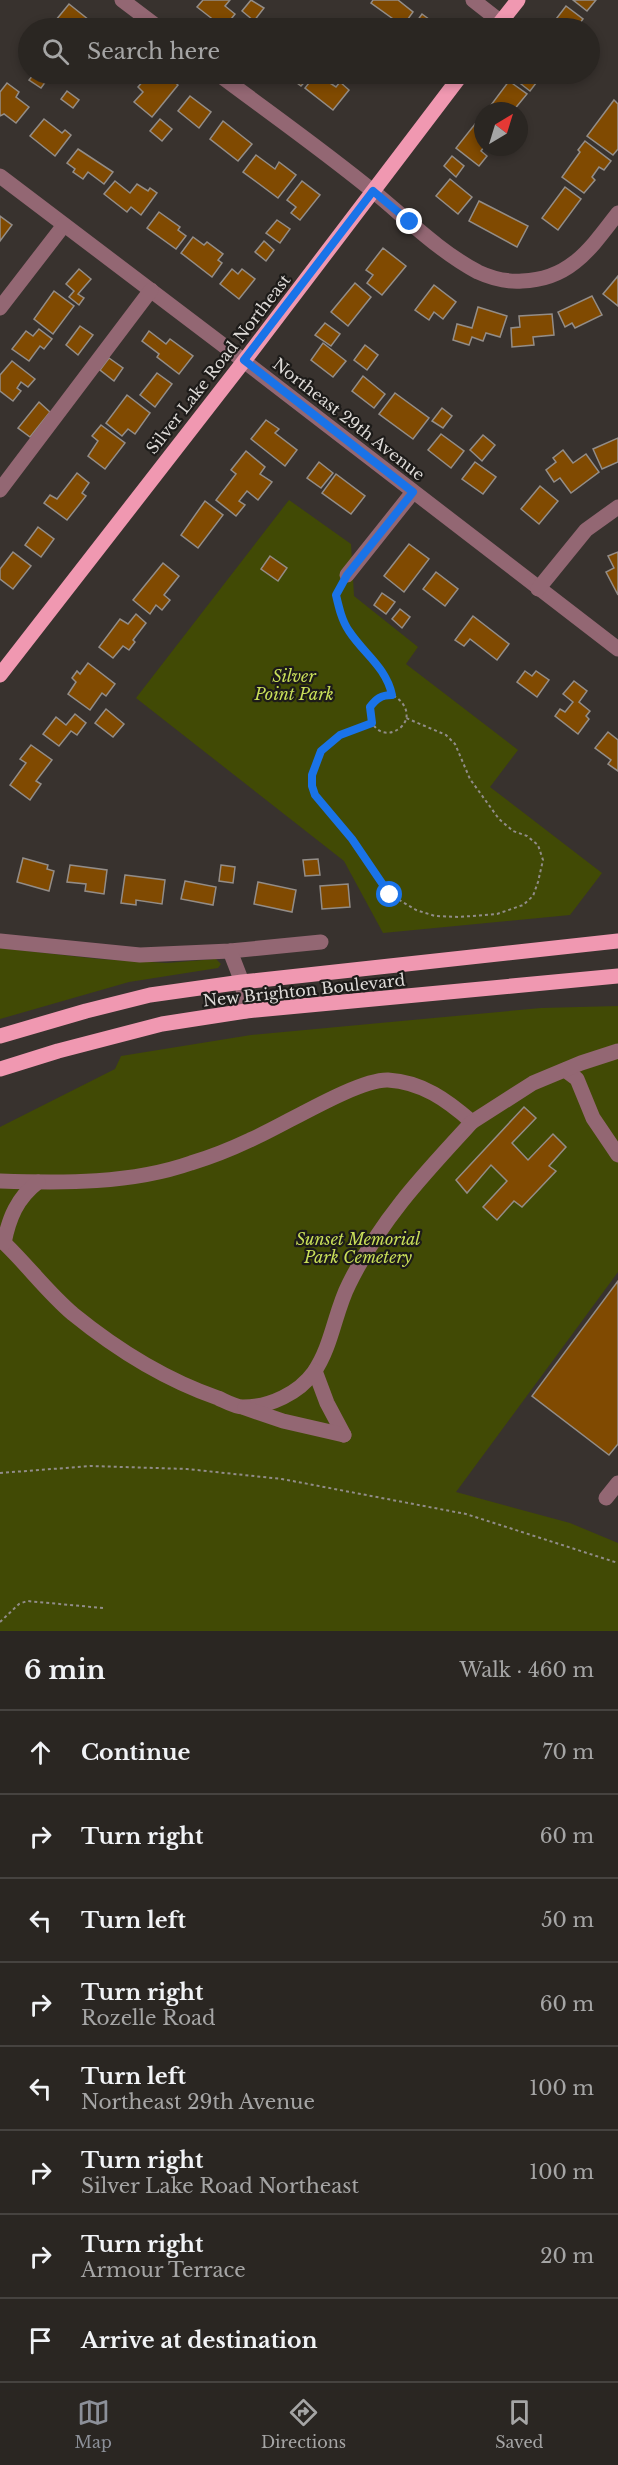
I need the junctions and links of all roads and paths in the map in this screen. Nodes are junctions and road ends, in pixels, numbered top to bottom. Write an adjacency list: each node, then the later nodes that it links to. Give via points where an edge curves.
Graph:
1 (122, 0): 4 (street)
2 (472, 0): 5 (street)
3 (518, 0): 6 (main road)
4 (146, 18)
5 (491, 18)
6 (504, 18)
7 (232, 84): 10 (street)
8 (454, 84): 10 (main road, Silver Lake Road Northeast)
9 (0, 176): 12 (street, Northeast 29th Avenue)
10 (373, 191): 11 (street, via 462,262 500,279 521,282 542,279 580,260); 15 (main road, Silver Lake Road Northeast)
11 (618, 213)
12 (64, 225): 13 (street, Northeast 29th Avenue); 14 (street)
13 (151, 290): 15 (street, Northeast 29th Avenue); 16 (street)
14 (0, 308)
15 (244, 360): 17 (street, Northeast 29th Avenue); 22 (main road, Silver Lake Road Northeast)
16 (0, 490)
17 (413, 492): 19 (street); 20 (street, Northeast 29th Avenue)
18 (618, 507): 20 (street, via 586,530)
19 (347, 575): 23 (path, via 336,595 339,609 349,631 379,666)
20 (538, 589): 21 (street, Northeast 29th Avenue)
21 (618, 649)
22 (0, 675)
23 (392, 695): 24 (path, via 404,704); 25 (path, via 376,699 370,707)
24 (406, 718): 25 (path, via 394,732 379,730); 25 (path, via 446,735 455,744 470,779 499,819 538,844 543,860 538,882 533,896 522,905 497,914 435,916 390,895 312,786 321,751 340,735)
25 (372, 723)
26 (0, 940): 29 (street, via 140,955)
27 (618, 941): 32 (main road, New Brighton Boulevard)
28 (321, 942): 29 (street)
29 (230, 951): 32 (street)
30 (618, 976): 31 (main road, New Brighton Boulevard)
31 (576, 980): 33 (main road); 34 (main road, New Brighton Boulevard)
32 (242, 982): 34 (street); 35 (main road, New Brighton Boulevard, via 150,995)
33 (618, 982)
34 (246, 1011): 37 (main road, New Brighton Boulevard, via 162,1024)
35 (0, 1036)
36 (618, 1051): 38 (street)
37 (0, 1069)
38 (565, 1070): 39 (street, via 533,1083); 40 (street, via 577,1079 593,1119)
39 (472, 1122): 42 (street, via 423,1087 386,1080 354,1088 250,1141 189,1164 128,1178); 44 (street, via 407,1193 372,1240 348,1286)
40 (618, 1155)
41 (0, 1181): 42 (street)
42 (38, 1182): 43 (street, via 23,1194)
43 (2, 1241): 45 (street, via 73,1313 134,1358 195,1390)
44 (315, 1371): 45 (street, via 299,1389 272,1402); 45 (street, via 344,1435)
45 (242, 1407)
46 (0, 1473): 49 (path, via 91,1466 186,1469 282,1479 466,1514)
47 (618, 1483): 48 (street)
48 (606, 1497)
49 (618, 1563)
50 (103, 1608): 51 (path, via 27,1601)
51 (0, 1622)

